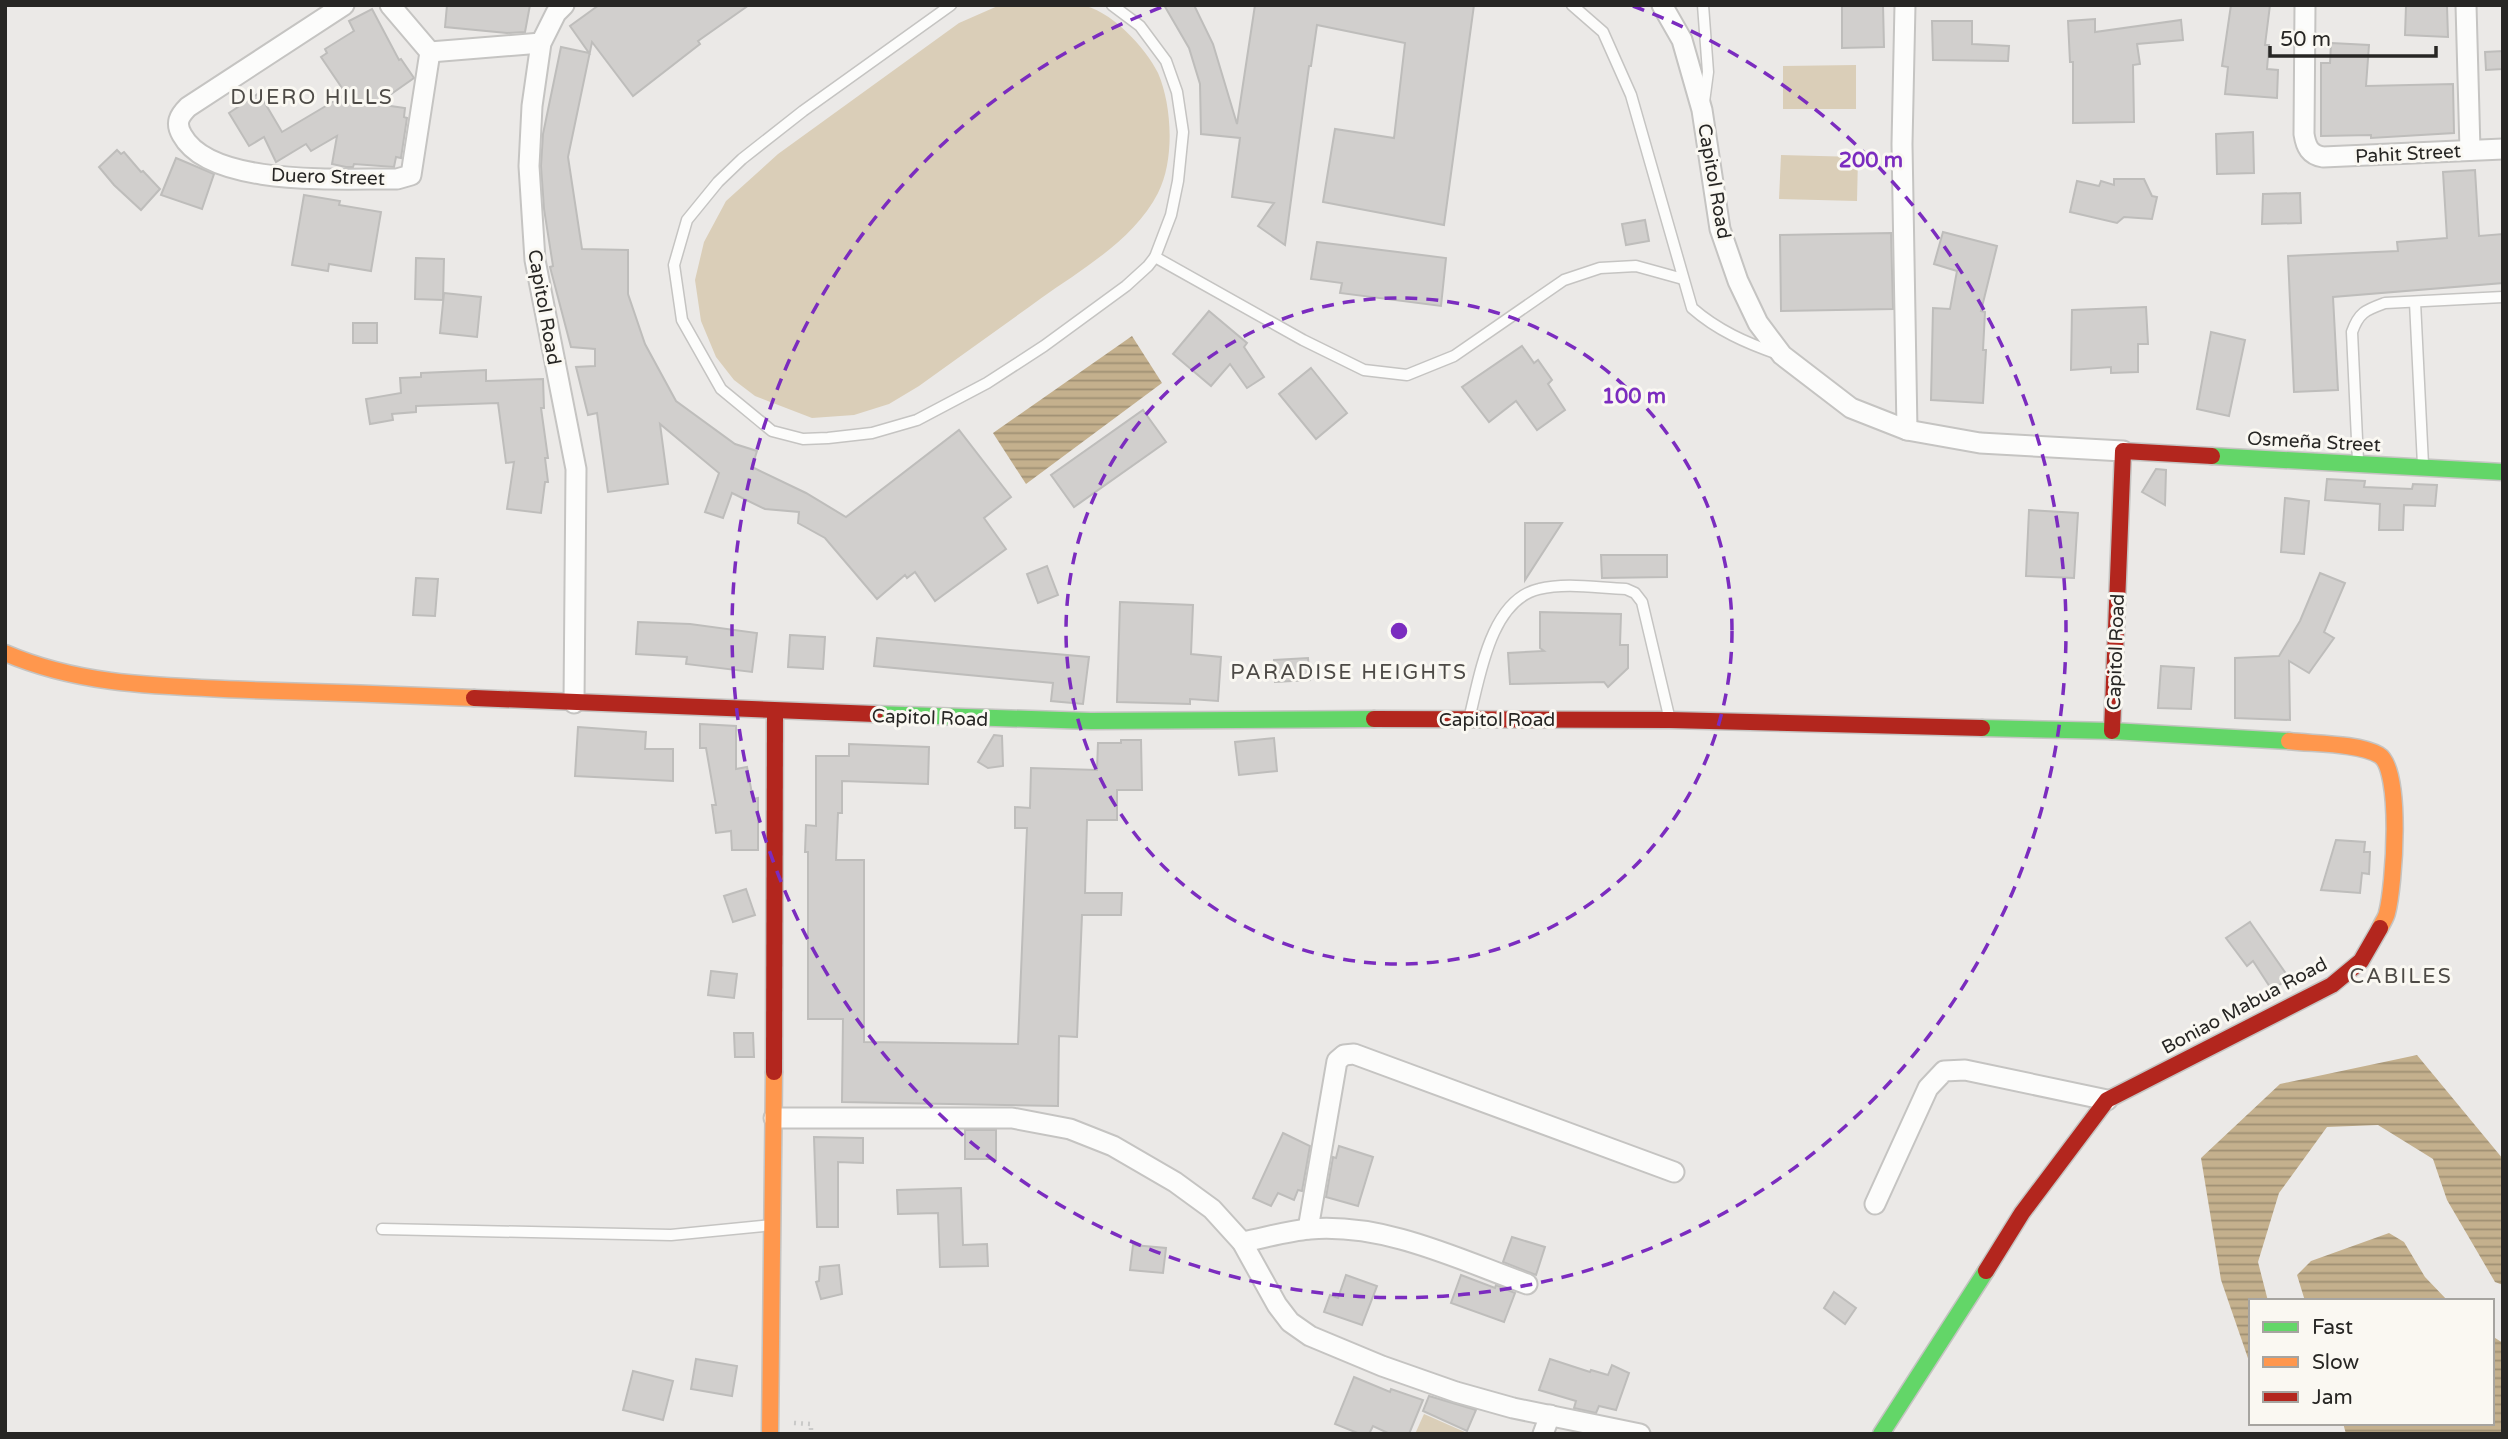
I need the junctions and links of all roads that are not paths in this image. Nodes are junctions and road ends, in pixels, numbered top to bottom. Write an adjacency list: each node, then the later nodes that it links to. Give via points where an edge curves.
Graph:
1 (344, 5): 14 (street, Duero Street, via 188,107 179,116 178,128 188,146 234,168 278,177 405,178 413,170)
2 (390, 5): 14 (street)
3 (564, 5): 12 (street, Capitol Road)
4 (951, 5): 18 (lane, via 742,159 687,220 674,265 682,320 721,389 772,431 803,439 872,433 917,420 1044,346 1126,286)
5 (1112, 5): 18 (lane, via 1140,26 1166,61 1177,92 1182,132 1178,181)
6 (1572, 5): 19 (lane, via 1603,32 1632,95)
7 (1662, 5): 15 (street, Capitol Road, via 1682,40)
8 (1703, 5): 15 (lane, via 1708,72)
9 (1905, 5): 23 (street, via 1902,144)
10 (2305, 5): 17 (street, Pahit Street, via 2304,134 2314,155)
11 (2466, 5): 17 (street)
12 (550, 14): 13 (street, Capitol Road)
13 (541, 43): 14 (street); 29 (street, Capitol Road, via 529,166 535,260 576,469)
14 (430, 52)
15 (1702, 110): 22 (street, Capitol Road, via 1720,229 1758,323)
16 (2503, 149): 17 (street, Pahit Street)
17 (2470, 150)
18 (1155, 257): 19 (lane, via 1363,370 1407,375 1454,356 1564,280 1600,268 1636,266)
19 (1683, 279): 22 (lane, via 1692,308 1706,320 1751,345)
20 (2503, 297): 21 (lane)
21 (2415, 302): 25 (lane, via 2385,303 2367,310 2352,332); 26 (lane)
22 (1782, 355): 23 (street, Capitol Road, via 1851,408)
23 (1907, 430): 24 (street, Capitol Road, via 1980,443)
24 (2123, 451): 25 (main road, Osmeña Street); 33 (main road, Capitol Road)
25 (2359, 465): 26 (main road, Osmeña Street)
26 (2423, 468): 27 (main road, Osmeña Street)
27 (2503, 472)
28 (5, 653): 29 (main road, via 83,680 137,685)
29 (574, 703): 30 (main road, Capitol Road)
30 (775, 711): 31 (main road, Capitol Road, via 1091,720); 35 (main road)
31 (1469, 718): 32 (main road, Capitol Road); 32 (lane, via 1482,663 1501,621 1525,594 1559,587 1635,593 1642,602)
32 (1670, 720): 33 (main road, Capitol Road)
33 (2112, 731): 34 (main road, Boniao Mabua Road, via 2274,739 2361,748 2381,756 2390,769 2393,788 2393,860 2387,915 2361,961 2332,985)
34 (2107, 1100): 37 (street, via 1965,1070 1944,1071 1928,1088); 47 (main road, Boniao Mabua Road, via 2022,1213)
35 (774, 1118): 38 (main road); 41 (street, via 1012,1118 1070,1129 1113,1146 1175,1182 1212,1209)
36 (1674, 1172): 40 (street, via 1353,1054 1344,1055 1337,1061)
37 (1875, 1204)
38 (774, 1224): 39 (lane, via 671,1236); 44 (main road)
39 (382, 1229)
40 (1308, 1229): 41 (street); 42 (street, via 1356,1230 1391,1237)
41 (1242, 1242): 43 (street, via 1277,1306 1310,1336 1456,1392)
42 (1527, 1284)
43 (1550, 1415): 45 (street); 46 (street)
44 (770, 1434)
45 (1543, 1434)
46 (1640, 1434)
47 (1881, 1434)

